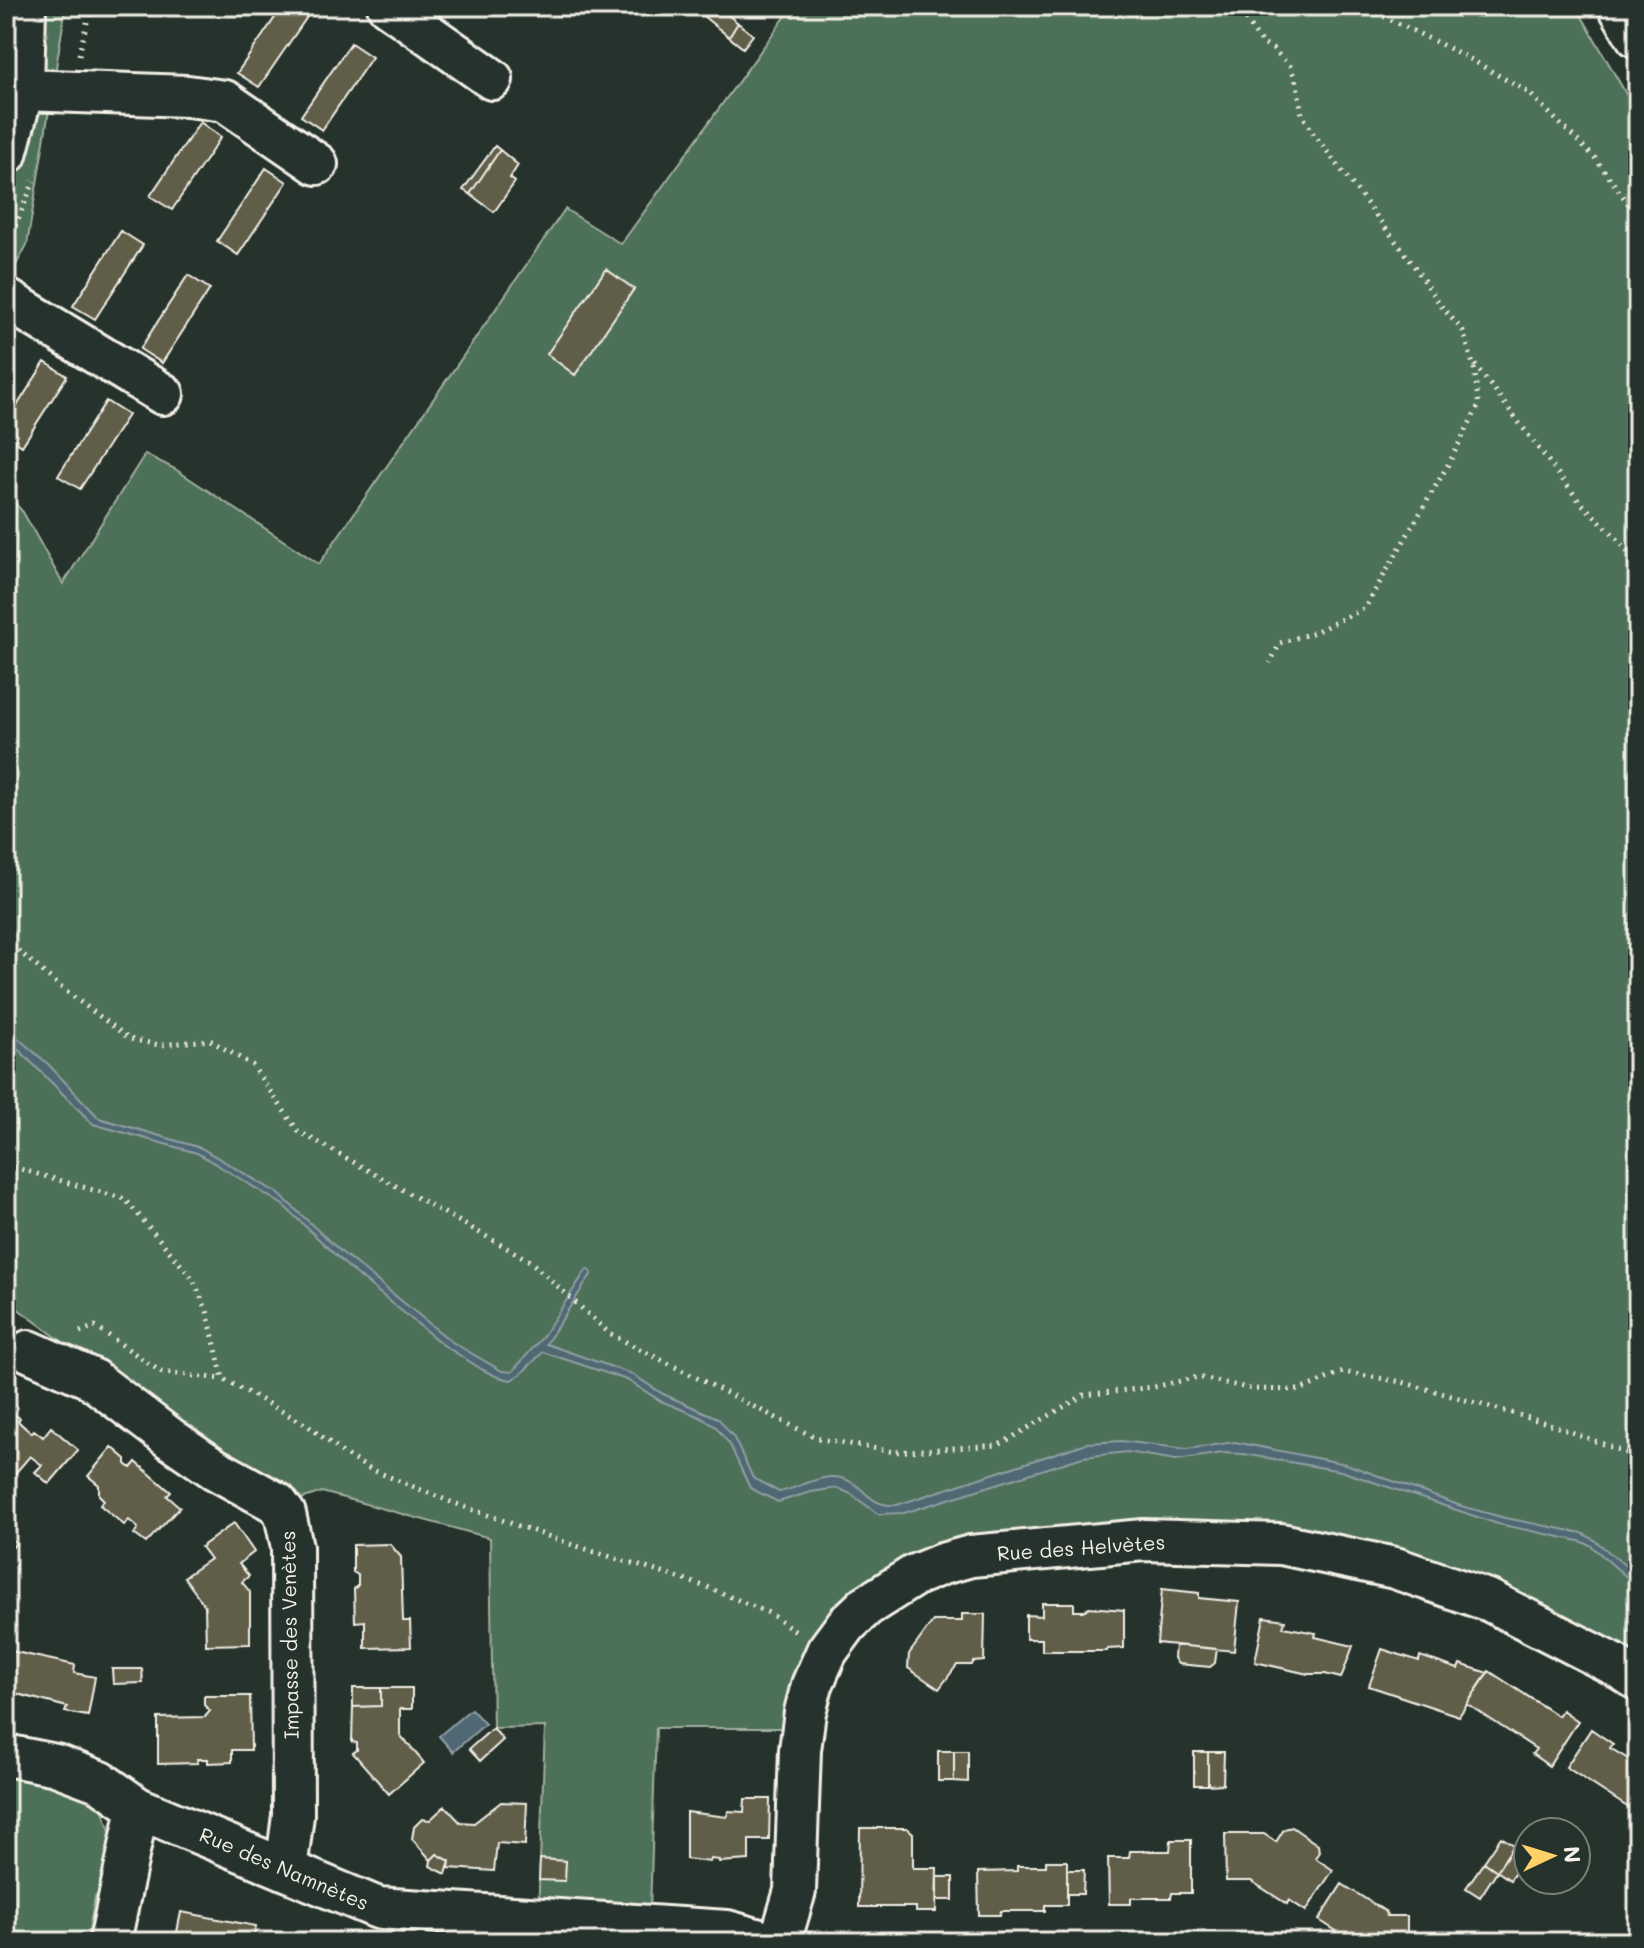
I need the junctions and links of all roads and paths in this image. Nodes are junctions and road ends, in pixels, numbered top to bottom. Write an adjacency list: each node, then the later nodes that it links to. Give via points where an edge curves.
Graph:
1 (25, 6): 8 (street)
2 (388, 6): 7 (street)
3 (1238, 6): 13 (path, via 1261,43 1290,66 1302,114 1313,133 1463,331)
4 (1362, 6): 11 (path, via 1529,93 1595,158)
5 (1621, 6): 6 (highway)
6 (1638, 35)
7 (492, 79)
8 (23, 90): 9 (street); 10 (street, via 225,101)
9 (6, 154)
10 (317, 164)
11 (1638, 217)
12 (6, 299): 14 (street)
13 (1472, 361): 15 (path, via 1579,501); 16 (path, via 1479,405 1365,608 1280,643)
14 (163, 394)
15 (1638, 565)
16 (1270, 663)
17 (6, 940): 20 (path, via 130,1039 159,1045 210,1040 252,1065 298,1131 530,1261 610,1334 816,1438 894,1452 999,1445 1084,1395 1198,1377 1252,1389 1300,1390 1343,1372 1402,1382 1533,1419)
18 (6, 1165): 21 (path, via 125,1199 193,1279 207,1311 223,1379 307,1425 347,1456 451,1502 707,1587 769,1613)
19 (29, 1351): 25 (street, Impasse des Venètes, via 92,1379 215,1469 264,1493 285,1514 292,1547 293,1799)
20 (1638, 1457)
21 (827, 1651): 22 (street, Rue des Helvètes, via 847,1624 893,1588 971,1556 1144,1540 1281,1544 1395,1568 1490,1601); 28 (street, Rue des Helvètes, via 805,1712 795,1891)
22 (1638, 1680)
23 (6, 1755): 24 (street, Rue des Namnètes, via 56,1765 101,1782)
24 (138, 1808): 25 (street, Rue des Namnètes); 26 (street)
25 (286, 1870): 27 (street, Rue des Namnètes, via 378,1908 727,1931)
26 (110, 1942)
27 (767, 1942)
28 (780, 1942)

